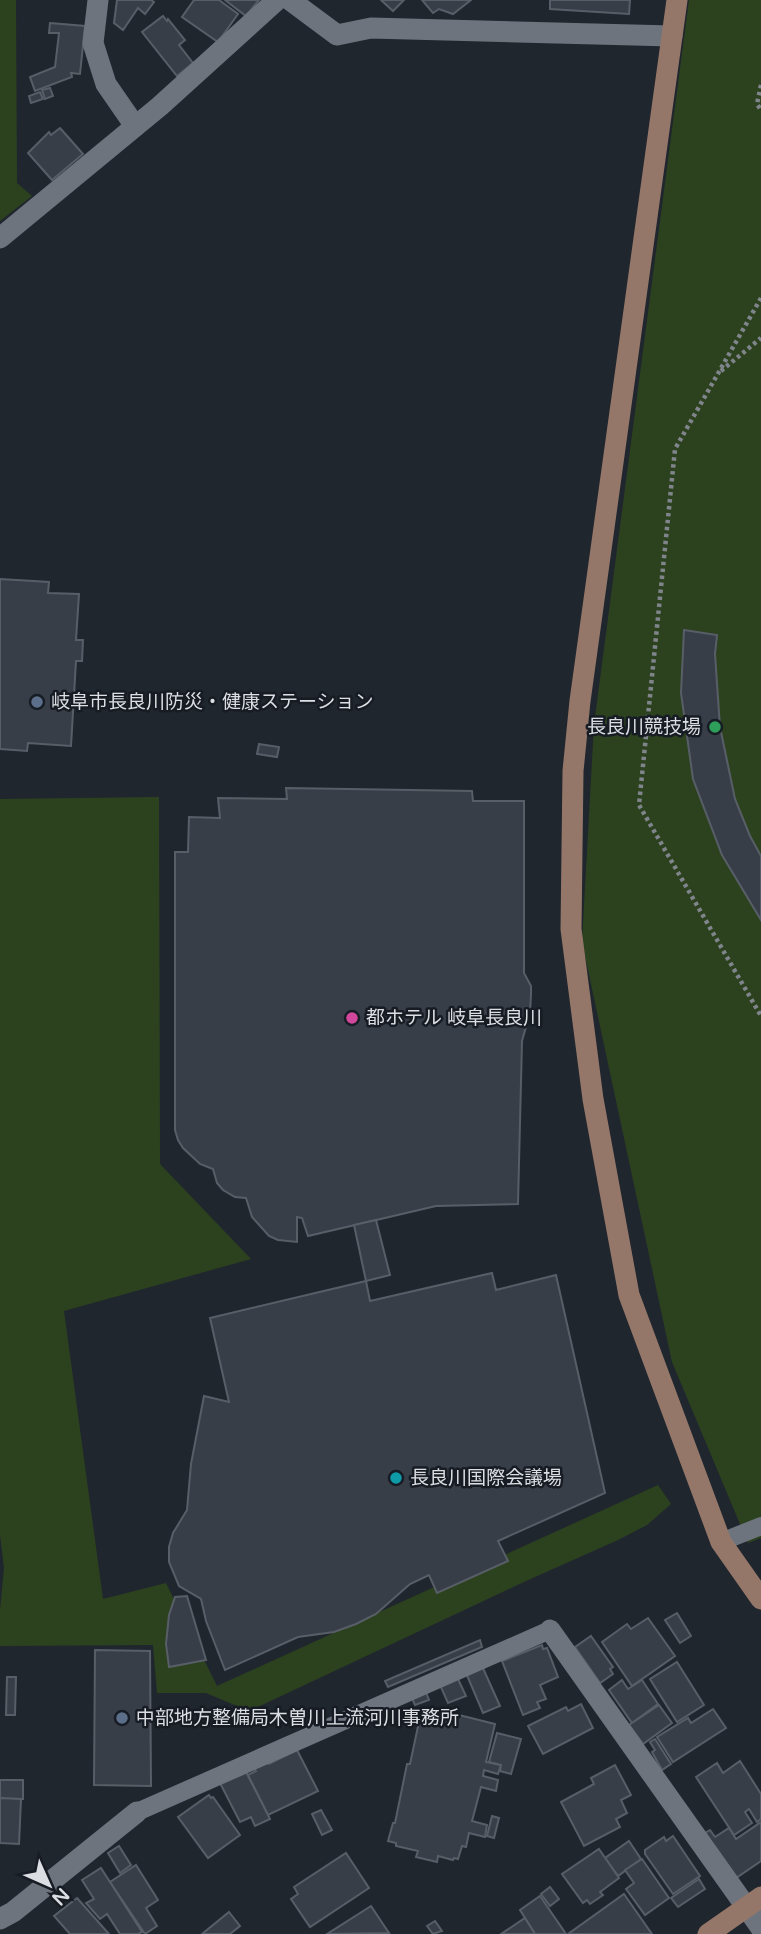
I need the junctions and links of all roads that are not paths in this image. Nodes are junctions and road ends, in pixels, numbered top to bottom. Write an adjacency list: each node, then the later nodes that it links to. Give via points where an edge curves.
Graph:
1 (98, 0): 6 (street, via 93,43 106,84)
2 (277, 0): 6 (street)
3 (290, 0): 5 (street, via 337,35 371,28)
4 (677, 0): 5 (street)
5 (672, 36): 9 (street, via 580,701 573,771 571,929 593,1099 629,1295)
6 (135, 126): 7 (street)
7 (0, 238)
8 (761, 1526): 9 (lane)
9 (722, 1542): 10 (street)
10 (761, 1599)
11 (550, 1630): 12 (lane); 13 (street)
12 (137, 1812): 14 (street)
13 (754, 1902): 15 (street); 16 (street)
14 (0, 1919)
15 (761, 1928)
16 (708, 1934)

